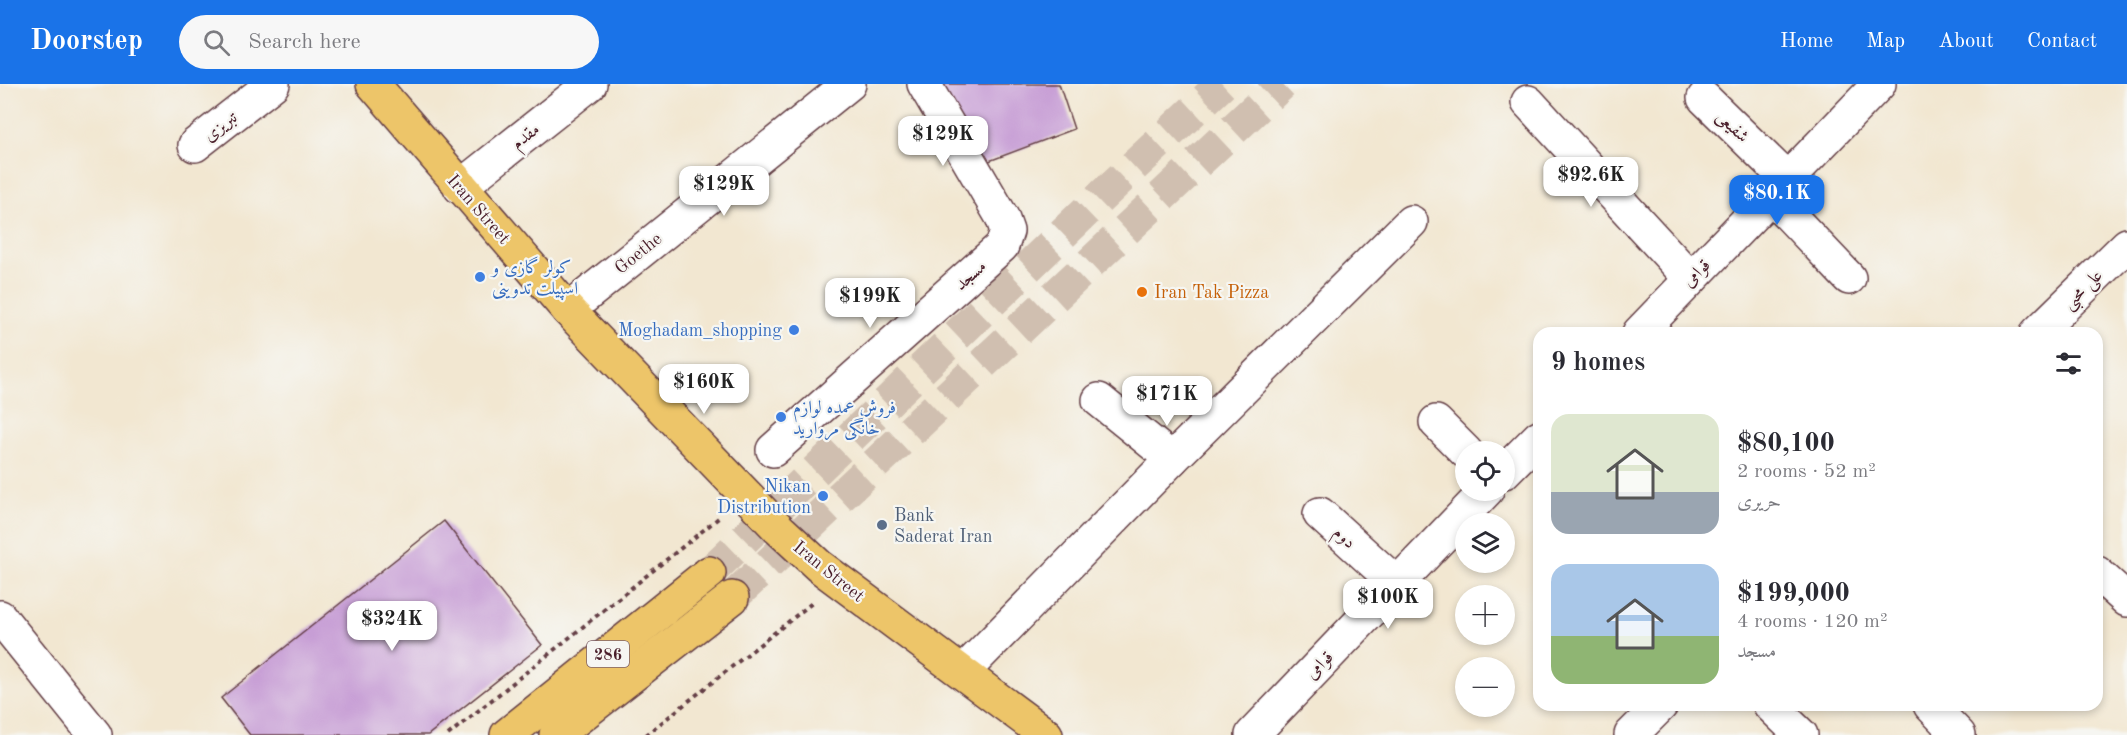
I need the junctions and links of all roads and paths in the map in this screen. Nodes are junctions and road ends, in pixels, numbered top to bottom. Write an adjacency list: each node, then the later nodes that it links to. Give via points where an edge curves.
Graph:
1 (273, 84): 9 (street, تبریزی)
2 (373, 84): 10 (main road, Iran Street)
3 (590, 84): 10 (street, مقدم)
4 (849, 84): 16 (street, Goethe)
5 (924, 84): 23 (street, مسجد, via 1002,217 1007,231 1002,246)
6 (1879, 84): 11 (street, قوامی)
7 (1704, 98): 11 (street, شفیعی)
8 (1528, 102): 15 (street)
9 (195, 145)
10 (460, 187): 16 (main road, Iran Street)
11 (1779, 188): 14 (street, شفیعی); 15 (street, قوامی)
12 (1411, 222): 24 (street)
13 (2127, 244): 18 (street, علی محبی)
14 (1849, 278)
15 (1691, 279): 17 (street, قوامی)
16 (567, 310): 26 (main road, Iran Street)
17 (1645, 327)
18 (2043, 327)
19 (1099, 400): 24 (street)
20 (1436, 422): 21 (street)
21 (1455, 441)
22 (1533, 443): 25 (street)
23 (773, 450)
24 (1172, 459): 36 (street)
25 (1515, 461)
26 (746, 497): 31 (main road, Iran Street); 41 (path)
27 (1476, 501): 32 (street, قوامی)
28 (1320, 514): 32 (street, دوم)
29 (709, 573): 42 (main road, 286)
30 (2103, 578): 34 (street)
31 (839, 581): 36 (main road, Iran Street); 44 (path)
32 (1397, 584): 46 (street, قوامی)
33 (732, 598): 43 (main road, 286)
34 (2127, 600)
35 (0, 617): 40 (street)
36 (963, 672): 45 (main road, Iran Street)
37 (1655, 711): 47 (street)
38 (1776, 711): 48 (street)
39 (1936, 711): 49 (street)
40 (95, 735)
41 (448, 735)
42 (507, 735)
43 (556, 735)
44 (646, 735)
45 (1046, 735)
46 (1251, 735)
47 (1631, 735)
48 (1801, 735)
49 (1959, 735)

